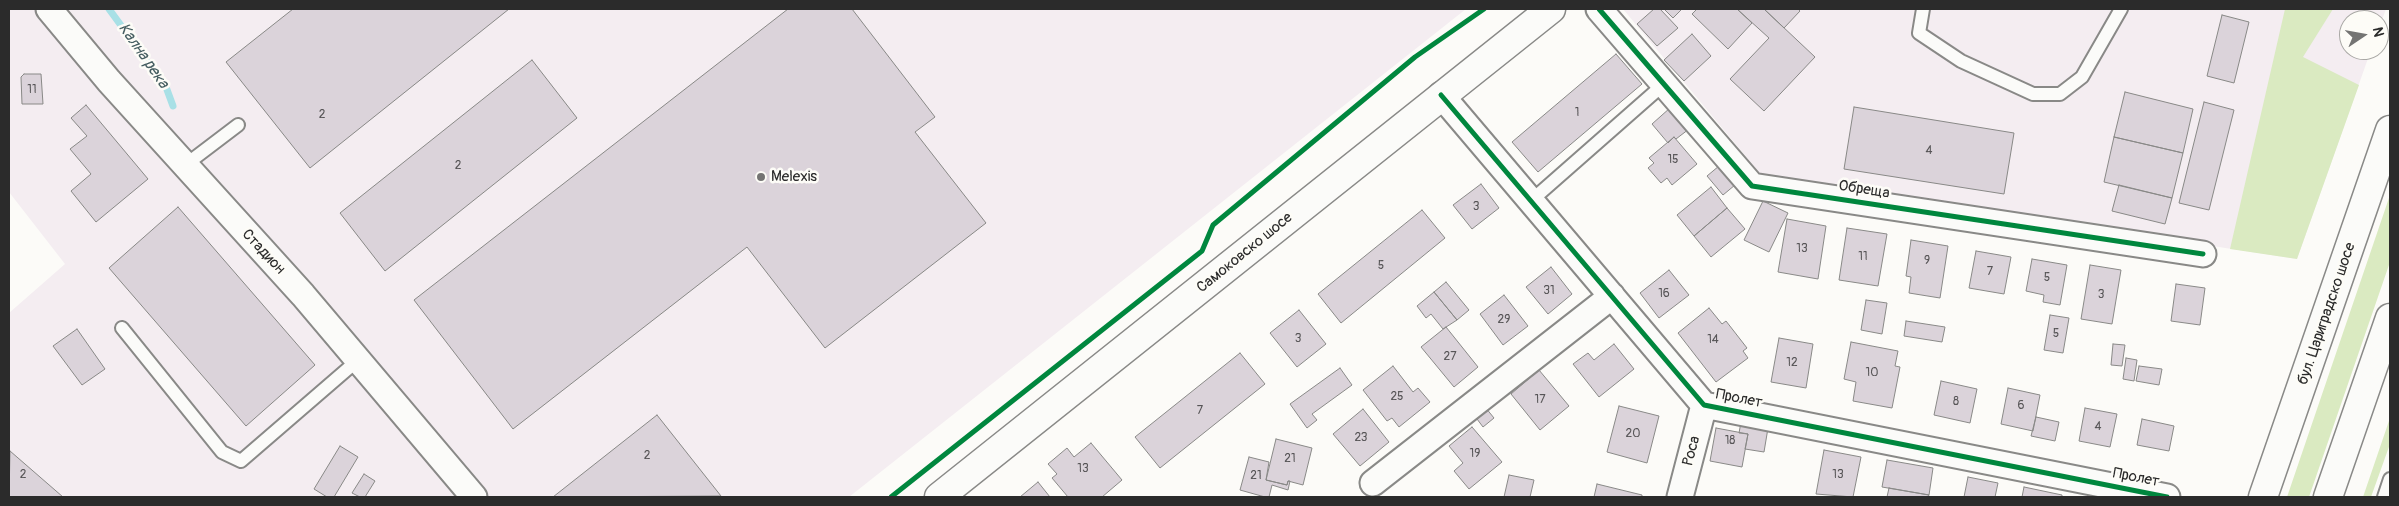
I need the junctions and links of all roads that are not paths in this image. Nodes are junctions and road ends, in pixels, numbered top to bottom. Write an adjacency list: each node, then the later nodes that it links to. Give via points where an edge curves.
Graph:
1 (49, 9): 10 (street, Стадион)
2 (1551, 9): 7 (main road, Самоковско шосе)
3 (1599, 9): 6 (street, Обреща)
4 (1923, 9): 5 (lane, via 1919,33 1960,61 2033,94 2060,94 2082,77)
5 (2121, 9)
6 (1664, 84): 11 (lane); 12 (street, Обреща, via 1752,186)
7 (1441, 95): 11 (street, Пролет); 21 (main road, Самоковско шосе)
8 (238, 125): 10 (lane)
9 (2390, 130): 24 (main road, бул. Цариградско шосе)
10 (184, 166): 16 (street, Стадион)
11 (1532, 200): 13 (street, Пролет)
12 (2203, 254)
13 (1612, 296): 17 (street, Пролет); 19 (street)
14 (2390, 318): 25 (main road)
15 (122, 328): 16 (lane, via 222,452 242,460)
16 (358, 360): 20 (street, Стадион)
17 (1704, 405): 22 (street, Роса); 23 (street, Пролет)
18 (2390, 479): 26 (lane)
19 (1373, 483)
20 (474, 497)
21 (939, 497)
22 (1680, 497)
23 (2167, 497)
24 (2263, 497)
25 (2328, 497)
26 (2384, 497)

